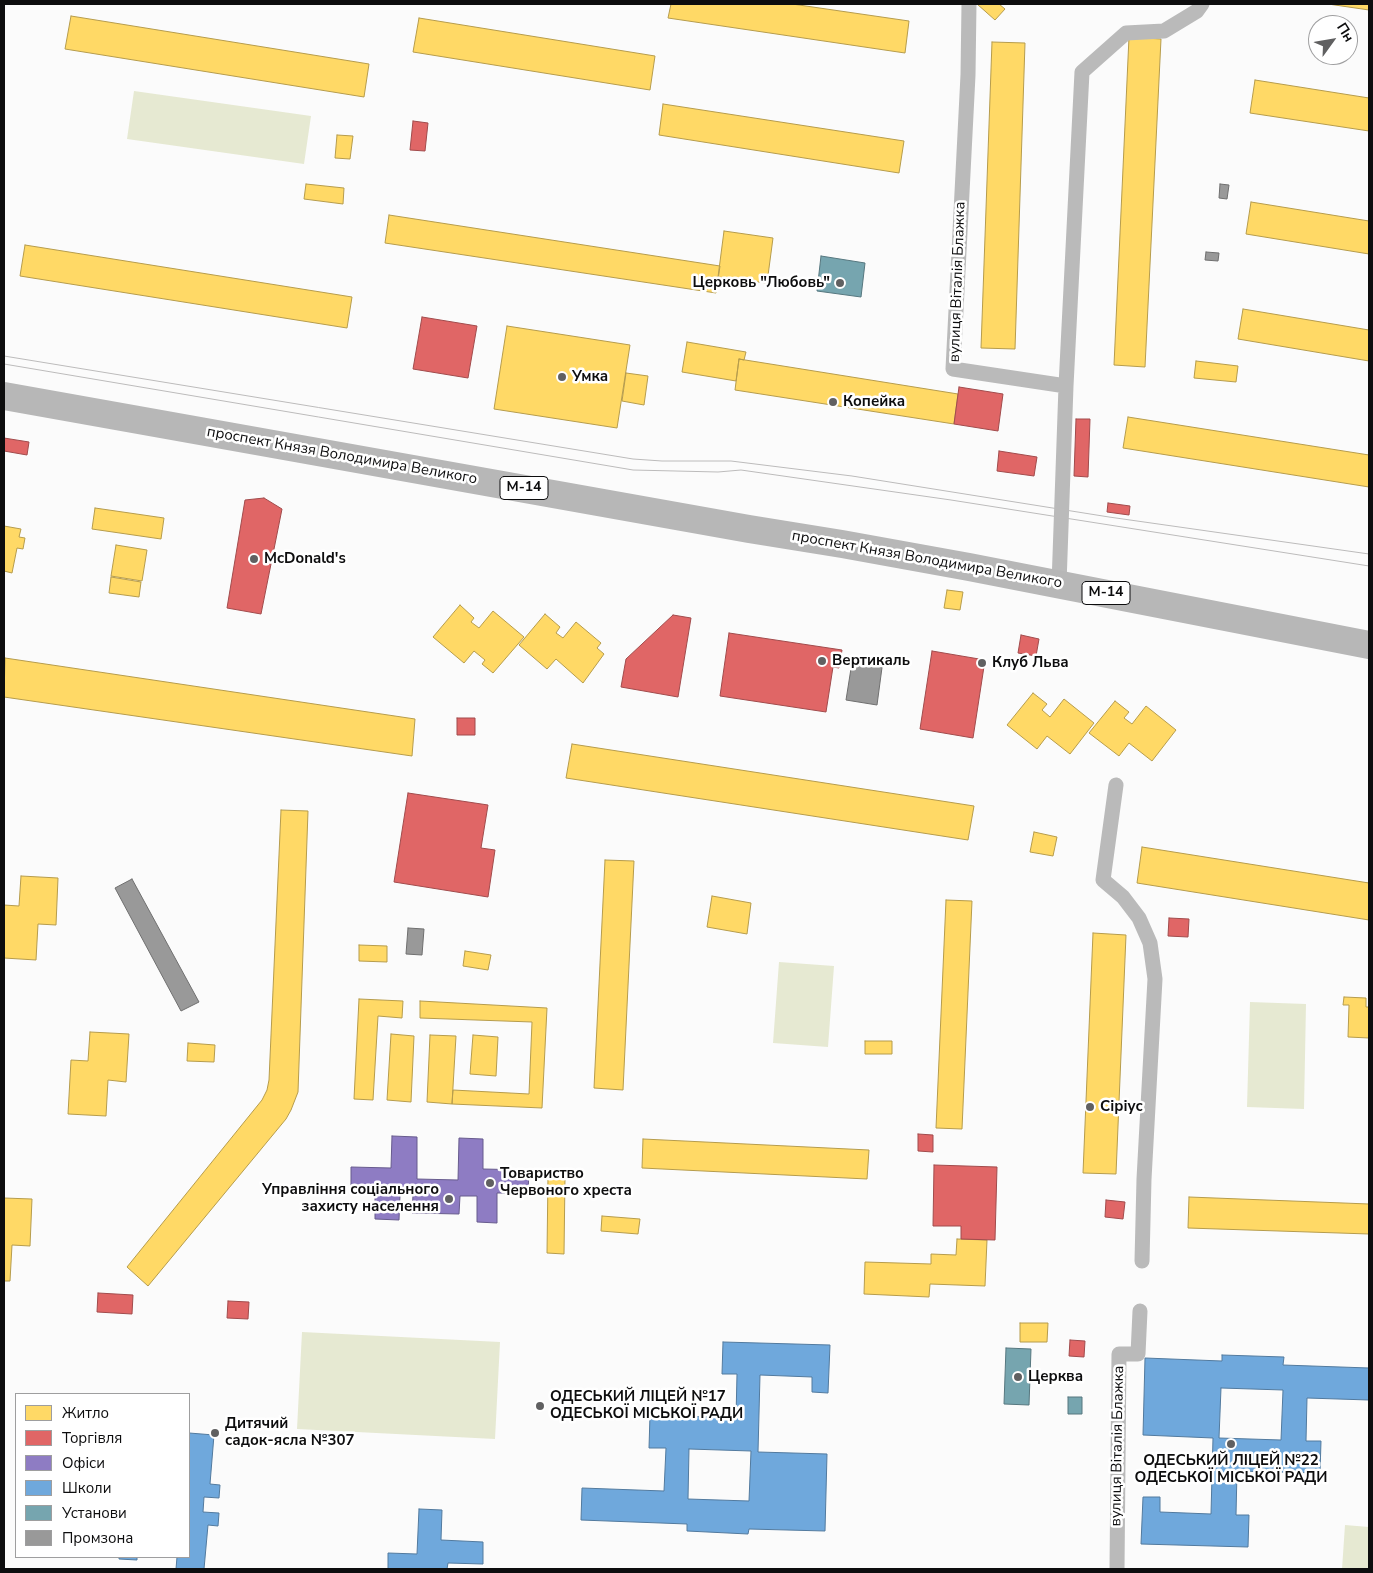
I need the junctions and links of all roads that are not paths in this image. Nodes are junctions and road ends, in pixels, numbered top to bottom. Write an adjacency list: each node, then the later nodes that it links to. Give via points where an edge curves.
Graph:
1 (969, 4): 3 (street, вулиця Віталія Блажка, via 953,368)
2 (1202, 4): 3 (street, via 1197,11 1164,31 1126,33 1082,72)
3 (1066, 386): 5 (street)
4 (4, 396): 5 (highway, проспект Князя Володимира Великого / М-14)
5 (1058, 584): 6 (highway, проспект Князя Володимира Великого / М-14)
6 (1369, 645)
7 (1116, 785): 8 (street, via 1103,880 1140,918 1150,943 1155,979)
8 (1142, 1260)
9 (1140, 1311): 10 (street, вулиця Віталія Блажка, via 1138,1354 1119,1354)
10 (1117, 1569)

